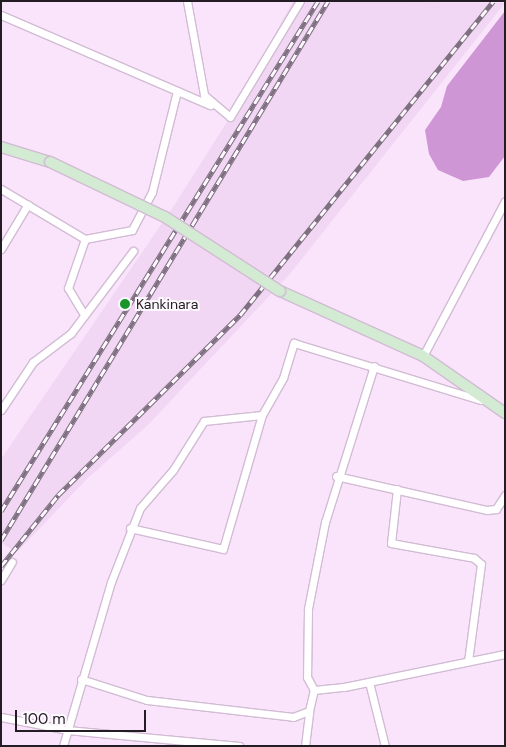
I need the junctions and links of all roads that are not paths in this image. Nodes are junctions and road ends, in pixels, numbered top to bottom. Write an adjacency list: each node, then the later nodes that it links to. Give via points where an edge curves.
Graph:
1 (187, 1): 5 (street, via 200,84)
2 (300, 1): 5 (street, via 230,117)
3 (1, 15): 4 (street)
4 (178, 91): 5 (street); 10 (street, via 152,192 132,230)
5 (210, 105)
6 (1, 147): 14 (main road, bridge, via 50,162 165,218 280,291)
7 (1, 189): 9 (street)
8 (505, 201): 14 (street)
9 (28, 204): 10 (street); 11 (street)
10 (85, 239): 13 (street, via 68,288)
11 (1, 250)
12 (133, 250): 13 (street)
13 (84, 315): 18 (street, via 65,338 33,362)
14 (423, 356): 16 (main road)
15 (374, 366): 16 (street); 19 (street, via 294,343 283,378); 20 (street)
16 (482, 400): 17 (main road)
17 (503, 408)
18 (1, 410)
19 (262, 415): 23 (street, via 220,416 204,421 173,470 149,494); 23 (street, via 223,549)
20 (336, 476): 21 (street); 30 (street, via 308,609 304,662)
21 (397, 490): 22 (street, via 492,511); 27 (street, via 391,543 474,558 481,564)
22 (505, 495)
23 (130, 528): 28 (street)
24 (12, 562): 25 (street)
25 (1, 580)
26 (505, 654): 27 (street)
27 (468, 661): 29 (street)
28 (81, 679): 31 (street, via 163,702 293,717); 33 (street)
29 (369, 682): 30 (street); 37 (street)
30 (314, 690): 31 (street)
31 (309, 711): 36 (street)
32 (1, 717): 33 (street)
33 (67, 730): 34 (street); 35 (street)
34 (63, 746)
35 (239, 746)
36 (305, 746)
37 (385, 746)

